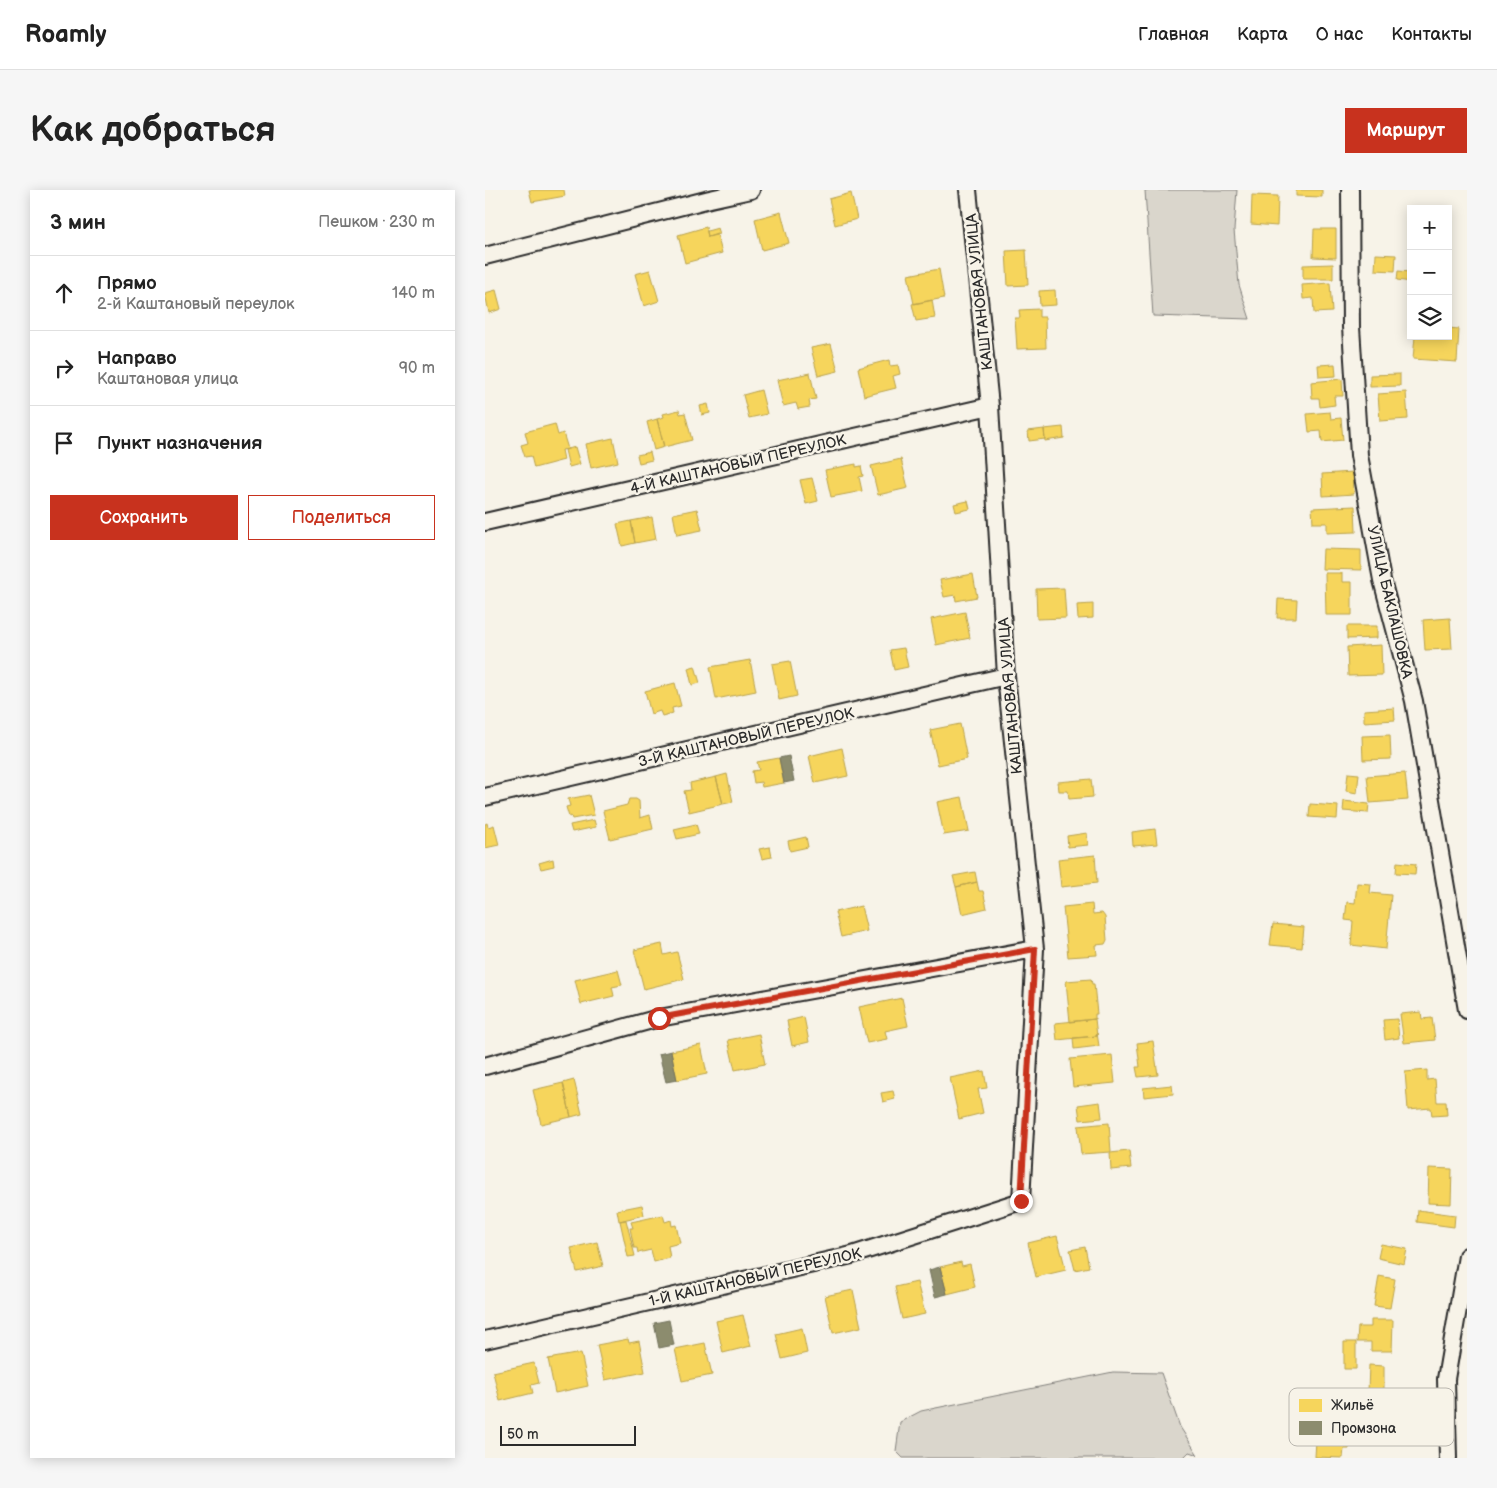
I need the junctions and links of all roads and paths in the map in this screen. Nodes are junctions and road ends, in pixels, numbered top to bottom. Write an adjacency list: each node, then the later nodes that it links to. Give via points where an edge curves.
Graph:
1 (751, 190): 4 (street)
2 (968, 190): 5 (street, КАШТАНОВАЯ УЛИЦА)
3 (1350, 190): 10 (street, УЛИЦА БАКЛАШОВКА, via 1351,327 1359,455 1383,580 1414,701)
4 (485, 256)
5 (990, 406): 6 (street, 4-Й КАШТАНОВЫЙ ПЕРЕУЛОК); 7 (street, КАШТАНОВАЯ УЛИЦА)
6 (485, 522)
7 (1006, 676): 8 (street, 3-Й КАШТАНОВЫЙ ПЕРЕУЛОК); 9 (street, КАШТАНОВАЯ УЛИЦА)
8 (485, 798)
9 (1035, 949): 11 (street, via 659,1018); 12 (street, КАШТАНОВАЯ УЛИЦА)
10 (1467, 1010)
11 (485, 1066)
12 (1021, 1201): 14 (street, 1-Й КАШТАНОВЫЙ ПЕРЕУЛОК, via 853,1255)
13 (1467, 1256): 15 (street)
14 (485, 1340)
15 (1446, 1388)

